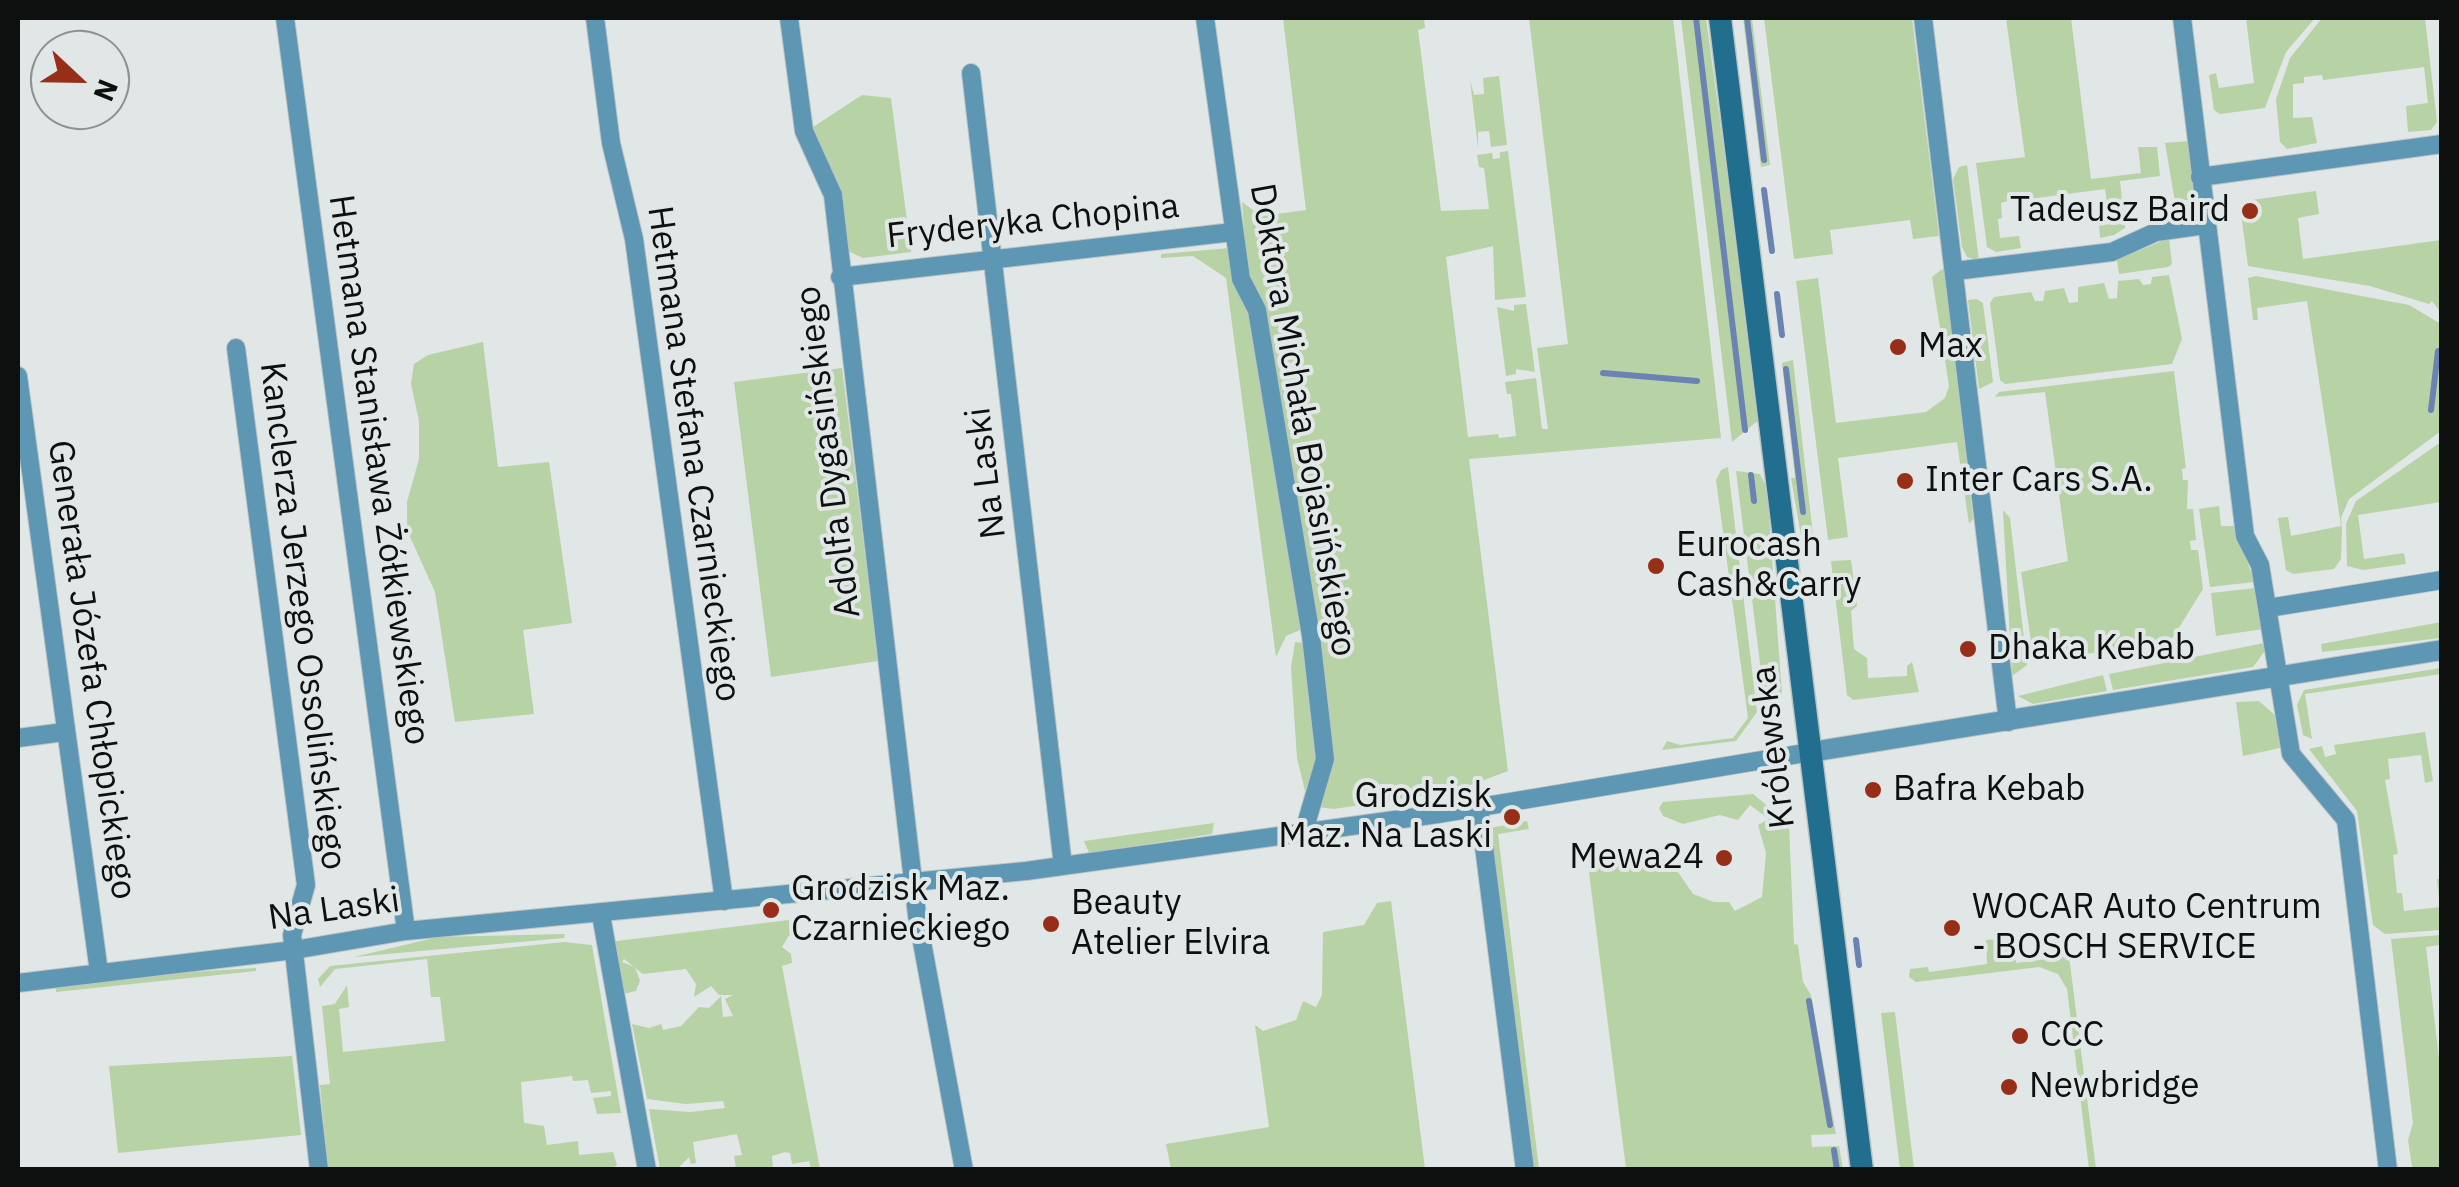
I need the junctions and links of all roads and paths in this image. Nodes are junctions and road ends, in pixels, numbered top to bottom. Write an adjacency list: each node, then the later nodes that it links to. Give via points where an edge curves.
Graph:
1 (285, 18): 32 (street, Hetmana Stanisława Żółkiewskiego)
2 (595, 18): 30 (street, Hetmana Stefana Czarnieckiego, via 611,143 634,239)
3 (789, 18): 15 (street, Adolfa Dygasińskiego, via 804,131 832,195)
4 (1205, 18): 12 (street, Doktora Michała Bojasińskiego)
5 (1720, 18): 25 (main road, Królewska)
6 (1923, 18): 14 (street)
7 (2182, 18): 10 (street)
8 (972, 74): 13 (street, Na Laski)
9 (2442, 144): 10 (street)
10 (2200, 176): 11 (street)
11 (2206, 225): 14 (street, via 2156,232 2112,252); 19 (street, via 2244,536 2260,565)
12 (1232, 232): 13 (street, Fryderyka Chopina); 27 (street, Doktora Michała Bojasińskiego, via 1240,279 1257,310 1322,733 1325,759)
13 (994, 259): 15 (street, Fryderyka Chopina); 28 (street, Na Laski)
14 (1955, 271): 22 (street)
15 (840, 277): 29 (street, Adolfa Dygasińskiego)
16 (236, 348): 33 (street, Kanclerza Jerzego Ossolińskiego, via 306,885)
17 (18, 376): 23 (street, Generała Józefa Chłopickiego)
18 (2442, 580): 19 (street)
19 (2268, 608): 21 (street)
20 (2442, 650): 21 (street)
21 (2279, 676): 22 (street); 41 (street, via 2293,759 2346,820)
22 (2008, 722): 25 (street)
23 (64, 732): 24 (street); 34 (street, Generała Józefa Chłopickiego)
24 (18, 738)
25 (1811, 752): 26 (street, Na Laski); 40 (main road, Królewska)
26 (1479, 808): 27 (street, Na Laski); 39 (street)
27 (1304, 831): 28 (street, Na Laski)
28 (1063, 866): 29 (street, Na Laski)
29 (914, 884): 30 (street, Na Laski); 38 (street, Adolfa Dygasińskiego)
30 (724, 901): 31 (street, Na Laski)
31 (601, 915): 32 (street, Na Laski); 37 (street)
32 (406, 932): 33 (street, Na Laski)
33 (294, 950): 34 (street, Na Laski); 36 (street, Kanclerza Jerzego Ossolińskiego)
34 (99, 972): 35 (street, Na Laski)
35 (18, 982)
36 (318, 1170)
37 (648, 1170)
38 (964, 1170)
39 (1525, 1170)
40 (1862, 1170)
41 (2388, 1170)

